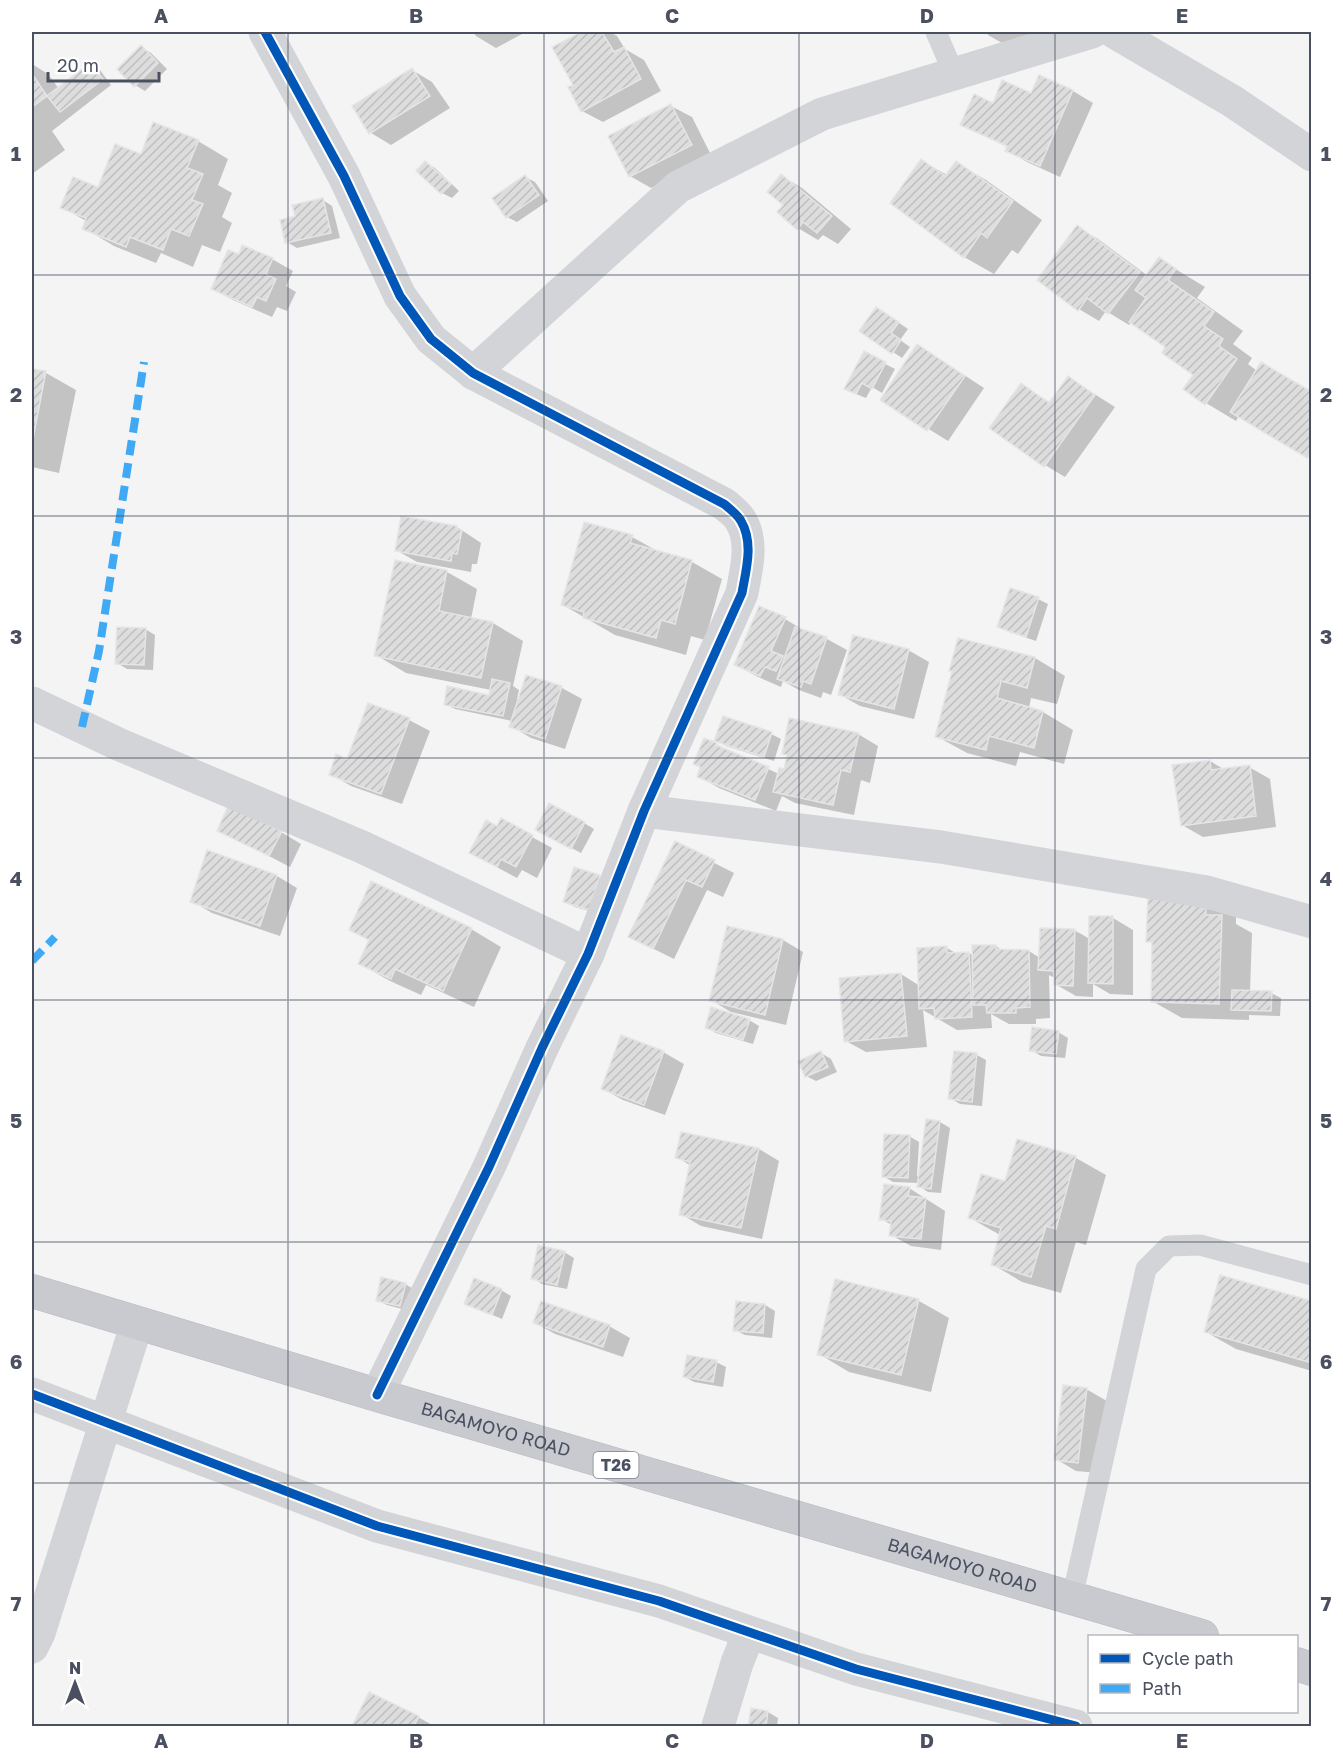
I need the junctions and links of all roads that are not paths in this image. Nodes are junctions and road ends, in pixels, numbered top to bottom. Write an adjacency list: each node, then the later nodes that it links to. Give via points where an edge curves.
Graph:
1 (265, 32): 7 (street, via 344,176 400,296 432,339)
2 (936, 32): 5 (lane)
3 (1092, 32): 5 (street)
4 (1114, 32): 6 (street, via 1232,101)
5 (954, 74): 7 (street, via 822,114 678,187)
6 (1311, 155)
7 (473, 373): 9 (street, via 724,504 741,520 748,537 742,593)
8 (32, 703): 11 (street, via 118,744 362,847)
9 (644, 811): 10 (street, via 941,847 1207,892); 11 (street)
10 (1311, 922)
11 (588, 954): 16 (street)
12 (1311, 1275): 18 (lane, via 1200,1245 1169,1246 1146,1269)
13 (32, 1291): 14 (highway, BAGAMOYO ROAD / T26)
14 (137, 1323): 16 (highway, BAGAMOYO ROAD / T26); 17 (street)
15 (32, 1394): 17 (street)
16 (377, 1395): 18 (highway, BAGAMOYO ROAD / T26)
17 (106, 1422): 19 (street, via 377,1526 658,1601); 21 (street)
18 (1072, 1598): 20 (highway, BAGAMOYO ROAD / T26)
19 (749, 1633): 22 (street); 23 (street, via 856,1669)
20 (1199, 1635)
21 (32, 1647)
22 (718, 1726)
23 (1076, 1726)

